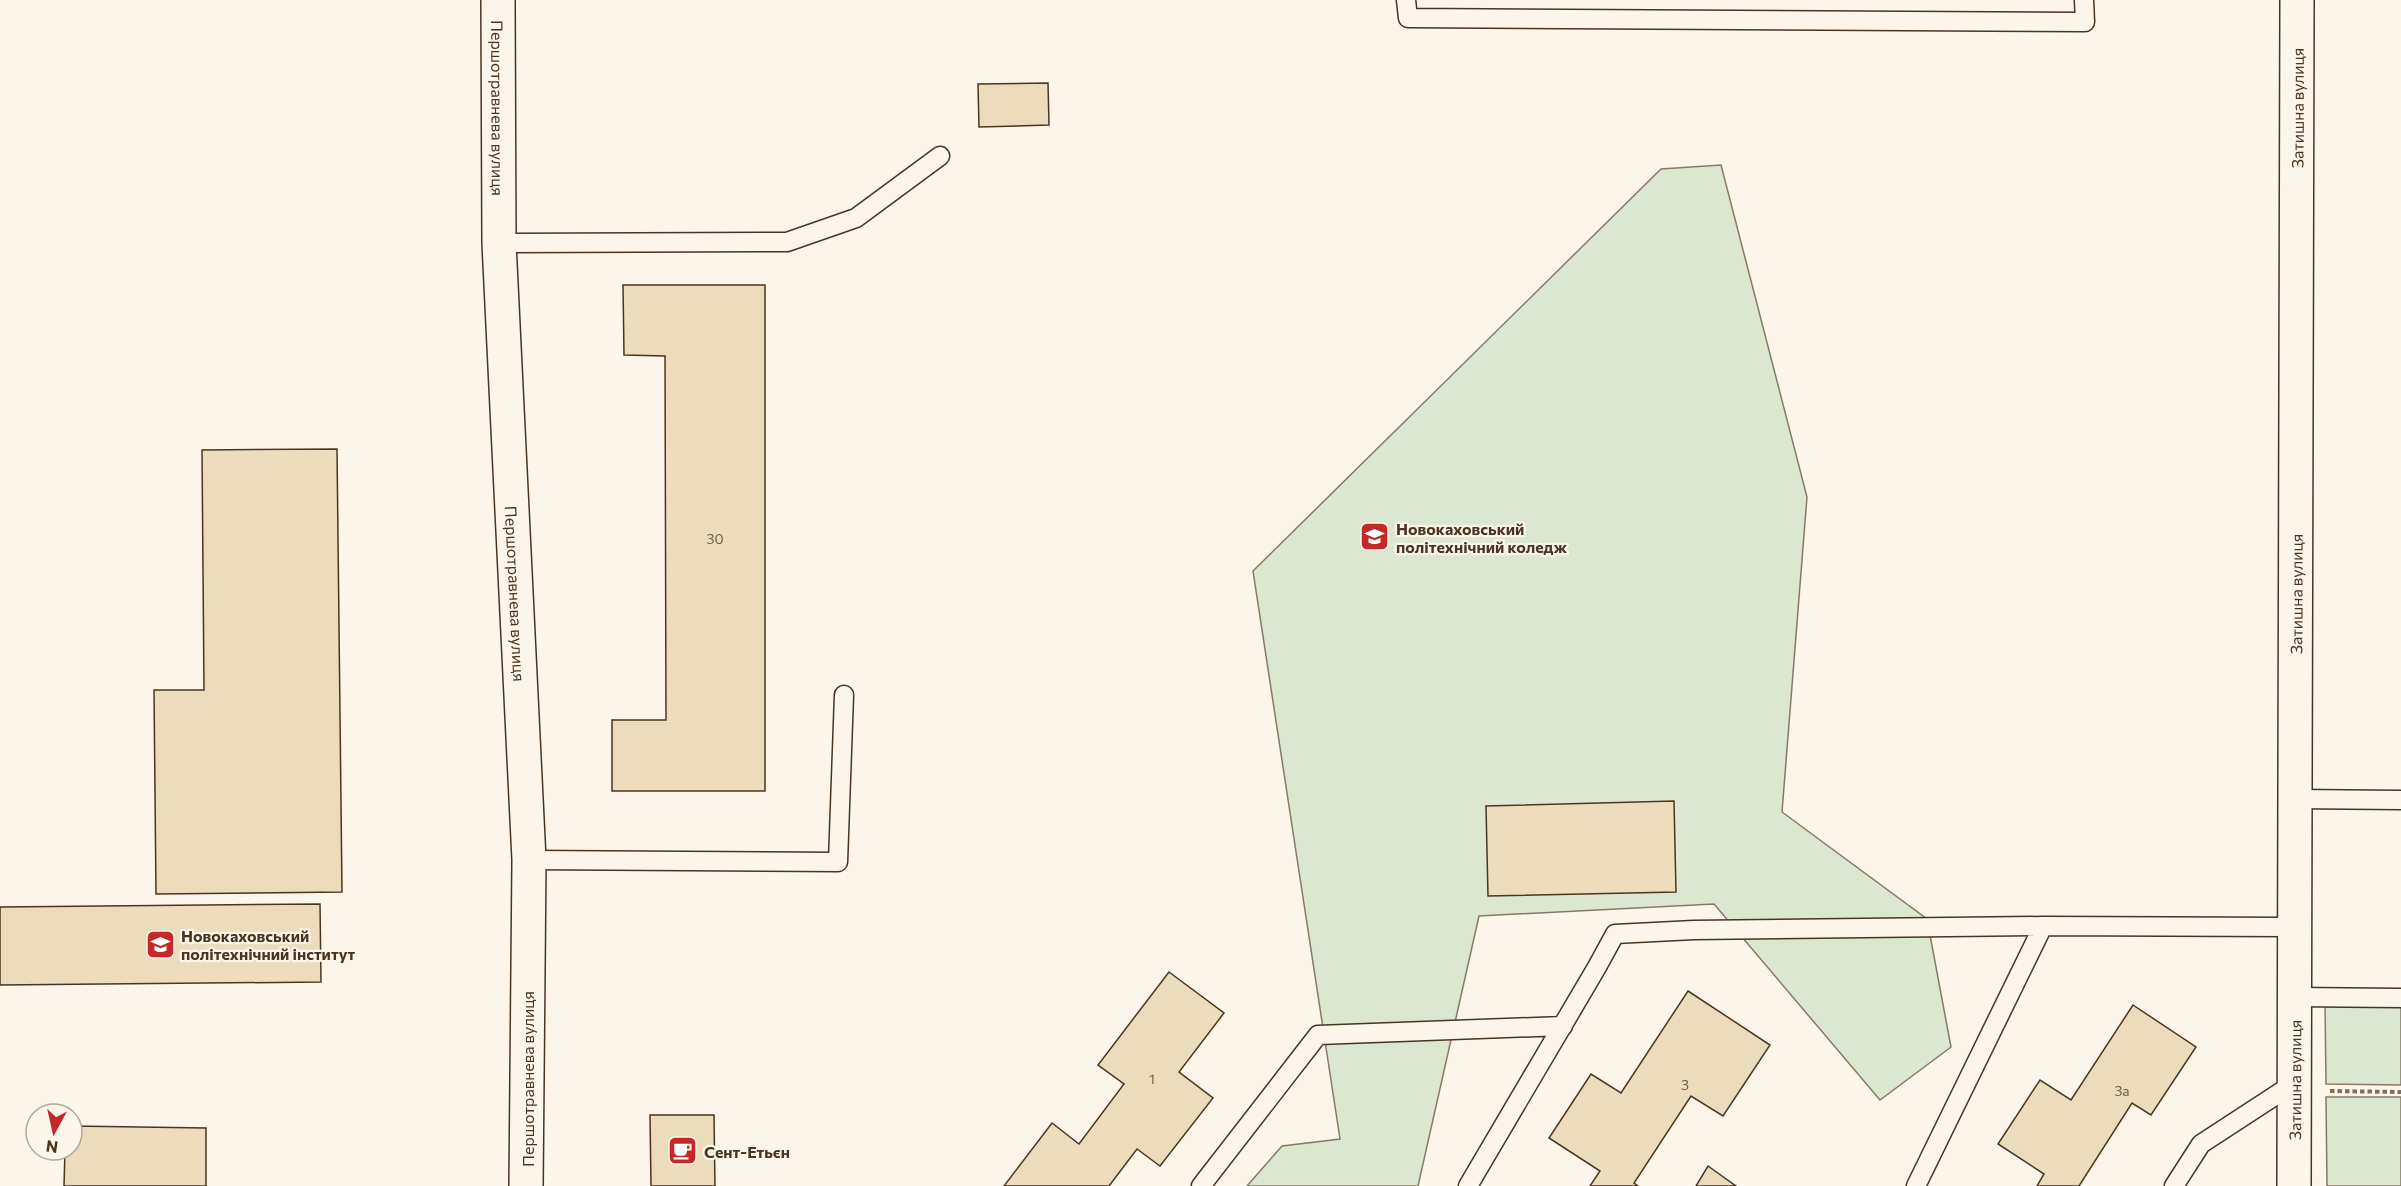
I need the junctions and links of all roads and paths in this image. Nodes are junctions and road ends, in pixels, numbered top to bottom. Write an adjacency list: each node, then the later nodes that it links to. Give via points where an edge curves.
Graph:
1 (498, 0): 6 (street, Першотравнева вулиця)
2 (1406, 0): 3 (lane, via 1408,18 2085,22)
3 (2084, 0)
4 (2297, 0): 8 (street, Затишна вулиця)
5 (940, 156): 6 (lane, via 856,218 787,242)
6 (499, 243): 10 (street, Першотравнева вулиця)
7 (844, 695): 10 (lane, via 838,862)
8 (2294, 799): 9 (lane); 12 (street, Затишна вулиця)
9 (2401, 800)
10 (529, 860): 18 (street, Першотравнева вулиця)
11 (2043, 926): 12 (lane); 15 (lane, via 1615,934); 21 (lane)
12 (2294, 927): 13 (street, Затишна вулиця)
13 (2293, 997): 14 (lane); 16 (street, Затишна вулиця)
14 (2401, 998)
15 (1563, 1026): 19 (lane, via 1318,1035); 20 (lane)
16 (2305, 1088): 17 (path); 22 (lane, via 2201,1144); 23 (street, Затишна вулиця)
17 (2401, 1092)
18 (526, 1186)
19 (1201, 1186)
20 (1468, 1186)
21 (1916, 1186)
22 (2174, 1186)
23 (2294, 1186)

